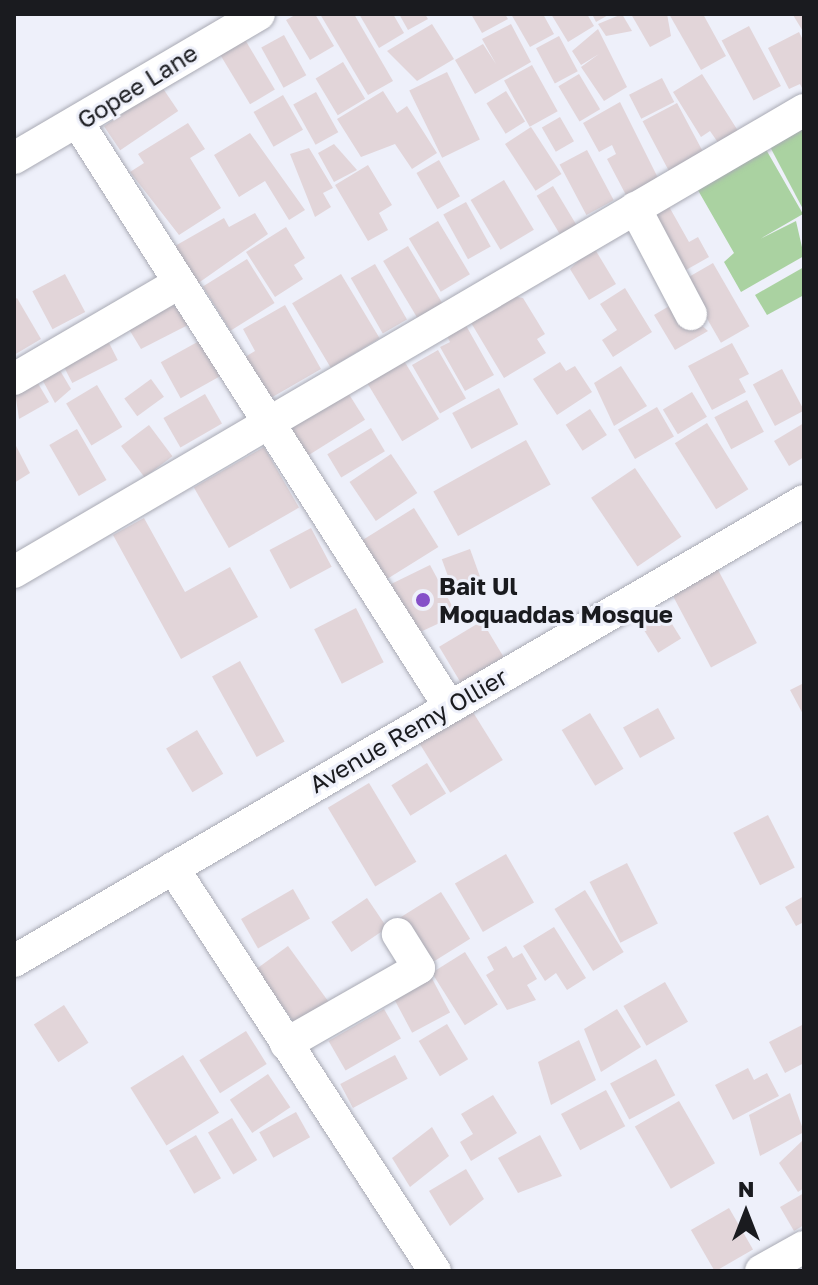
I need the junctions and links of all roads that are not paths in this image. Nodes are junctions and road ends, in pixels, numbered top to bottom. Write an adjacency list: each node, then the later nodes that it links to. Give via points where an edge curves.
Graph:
1 (259, 14): 2 (street, Gopee Lane)
2 (208, 26): 4 (street, Gopee Lane)
3 (804, 110): 6 (street)
4 (78, 123): 5 (street, Gopee Lane); 7 (street)
5 (14, 158)
6 (635, 208): 8 (street); 10 (street)
7 (179, 283): 9 (street); 10 (street)
8 (691, 314)
9 (14, 379)
10 (267, 420): 12 (street); 13 (street)
11 (804, 501): 13 (street, Avenue Remy Ollier)
12 (14, 572)
13 (449, 706): 14 (street, Avenue Remy Ollier)
14 (173, 868): 16 (street, Avenue Remy Ollier); 17 (street)
15 (398, 934): 17 (street, via 419,968)
16 (14, 961)
17 (286, 1044): 19 (street)
18 (803, 1250): 20 (street)
19 (435, 1271)
20 (761, 1271)

